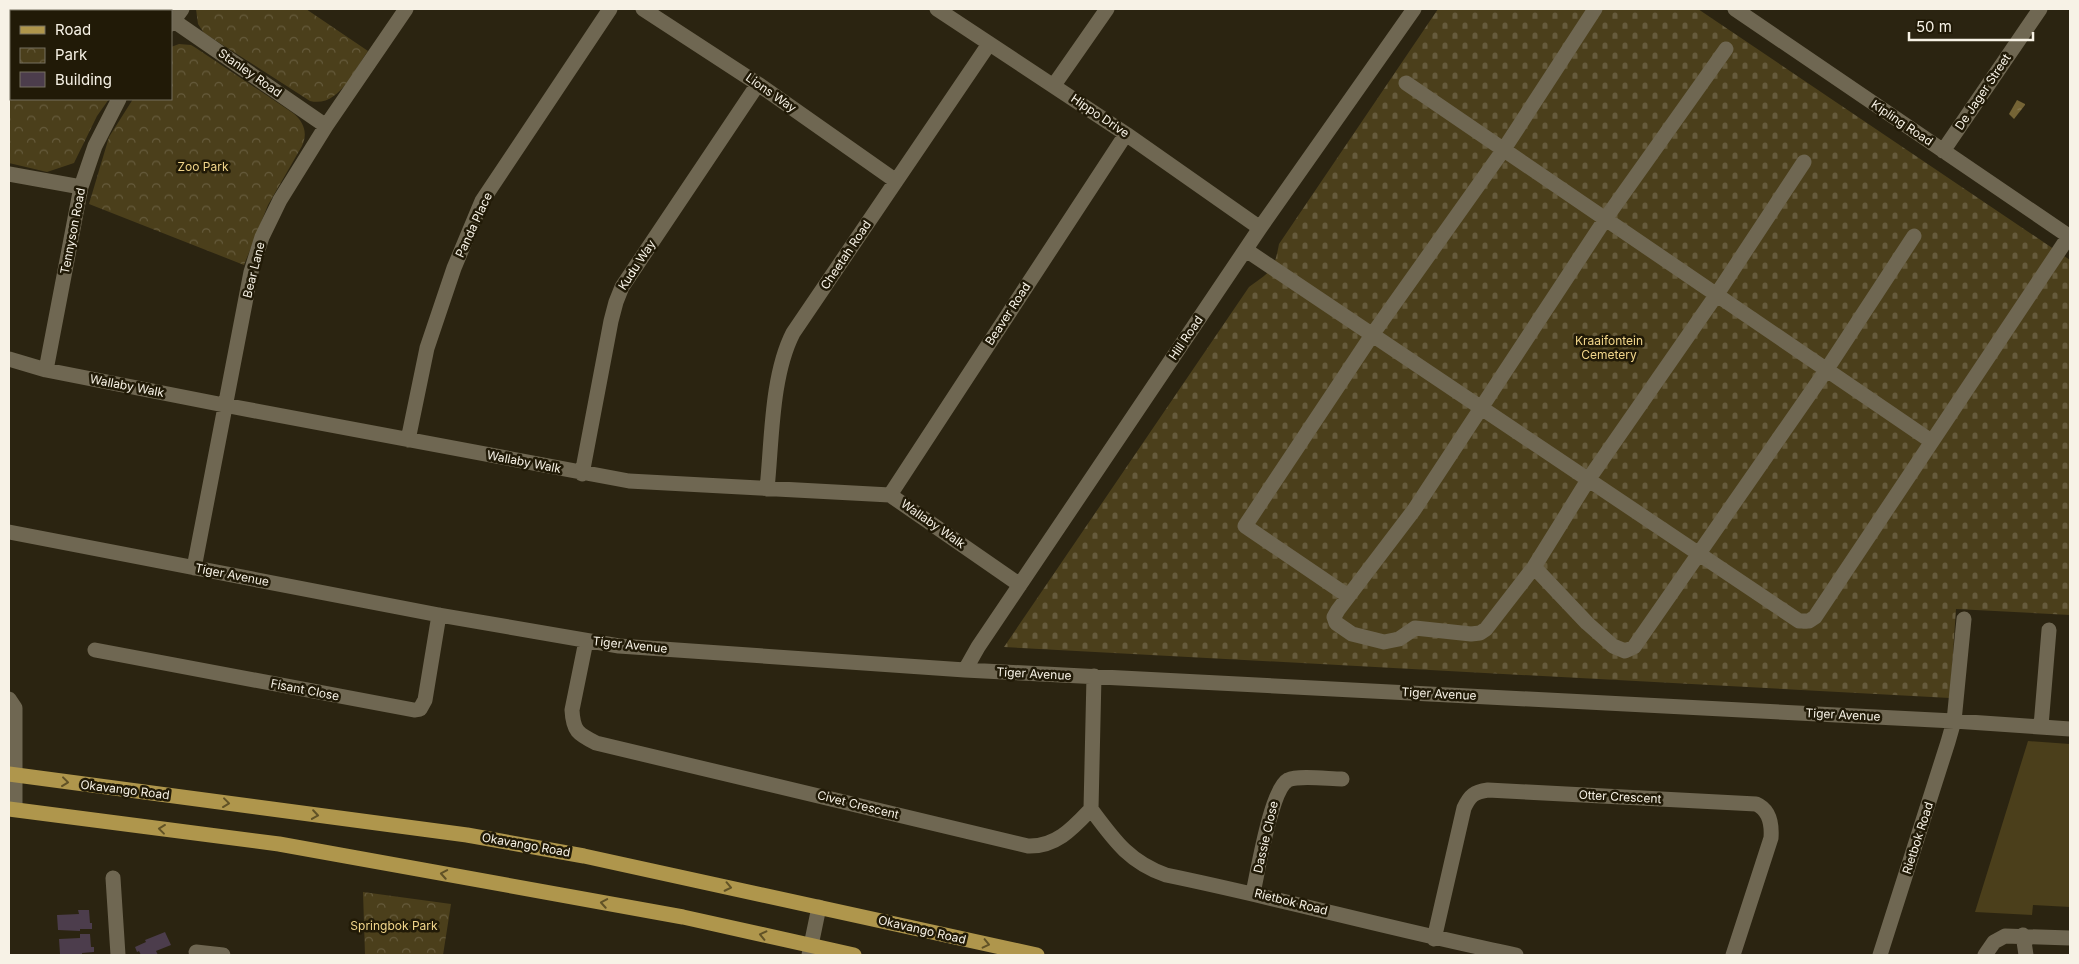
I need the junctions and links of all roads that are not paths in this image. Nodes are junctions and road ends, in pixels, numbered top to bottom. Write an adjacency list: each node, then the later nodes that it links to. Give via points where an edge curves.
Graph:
1 (406, 9): 17 (street, Bear Lane)
2 (610, 9): 37 (street, Panda Place, via 482,201 454,268 427,348)
3 (644, 9): 14 (street, Lions Way)
4 (938, 9): 11 (street, Hippo Drive)
5 (1106, 9): 15 (street)
6 (1414, 9): 26 (street, Hill Road)
7 (1595, 9): 19 (street)
8 (1735, 9): 20 (street, Kipling Road)
9 (2040, 9): 20 (street, De Jager Street)
10 (176, 18): 17 (street, Stanley Road)
11 (989, 44): 15 (street, Hippo Drive); 23 (street, Cheetah Road)
12 (1726, 49): 25 (street)
13 (1406, 83): 19 (street)
14 (758, 84): 23 (street, Lions Way); 39 (street, Kudu Way, via 622,287 611,321)
15 (1054, 85): 18 (street, Hippo Drive)
16 (118, 100): 24 (street, Tennyson Road, via 95,146)
17 (326, 126): 35 (street, Bear Lane, via 280,200 262,237 251,272)
18 (1126, 134): 26 (street, Hippo Drive); 42 (street, Beaver Road)
19 (1504, 149): 25 (street); 31 (street)
20 (1943, 151): 28 (street, Kipling Road)
21 (1804, 162): 30 (street)
22 (9, 174): 24 (street)
23 (896, 181): 41 (street, Cheetah Road, via 786,346 778,376)
24 (81, 188): 34 (street, Tennyson Road)
25 (1606, 218): 30 (street); 36 (street)
26 (1260, 228): 29 (street, Hill Road)
27 (1914, 236): 33 (street)
28 (2070, 237): 38 (street)
29 (1246, 250): 31 (street); 47 (street, Hill Road)
30 (1717, 294): 33 (street); 40 (street)
31 (1372, 334): 36 (street); 48 (street, via 1245,526)
32 (9, 359): 34 (street, Wallaby Walk)
33 (1826, 369): 38 (street); 44 (street)
34 (46, 370): 35 (street, Wallaby Walk)
35 (224, 406): 37 (street, Wallaby Walk); 46 (street, Bear Lane)
36 (1481, 407): 40 (street); 48 (street, via 1414,510)
37 (408, 440): 39 (street, Wallaby Walk)
38 (1932, 441): 44 (street, via 1815,617 1809,621 1799,621)
39 (582, 474): 41 (street, Wallaby Walk, via 628,481)
40 (1588, 480): 44 (street); 45 (street)
41 (767, 489): 42 (street, Wallaby Walk)
42 (890, 495): 47 (street, Wallaby Walk)
43 (9, 532): 46 (street, Tiger Avenue)
44 (1698, 553): 45 (street, via 1634,647 1625,651 1613,646 1587,623)
45 (1534, 567): 48 (street, via 1480,633 1415,628 1390,642 1367,639 1352,634 1335,621 1335,614)
46 (194, 568): 49 (street, Tiger Avenue)
47 (1020, 585): 54 (street, Hill Road)
48 (1348, 596)
49 (439, 615): 52 (street, Tiger Avenue); 53 (street, Fisant Close, via 425,700 420,708 414,710)
50 (1964, 619): 57 (street, Rietbok Road)
51 (2049, 630): 58 (street)
52 (586, 641): 54 (street, Tiger Avenue); 63 (street, Civet Crescent, via 572,710 576,730 596,743 1028,846 1048,844 1059,838 1074,828)
53 (95, 650)
54 (965, 670): 55 (street, Tiger Avenue)
55 (1094, 676): 57 (street, Tiger Avenue); 63 (street)
56 (9, 699): 60 (street, via 15,708)
57 (1954, 721): 58 (street, Tiger Avenue); 78 (street, Rietbok Road)
58 (2041, 726): 59 (street, Tiger Avenue)
59 (2070, 729)
60 (13, 775): 62 (street); 66 (main road, Okavango Road, one-way to 66, via 467,835 584,856)
61 (1342, 779): 65 (street, Dassie Close, via 1293,779 1280,787 1273,804)
62 (12, 809): 70 (main road, one-way to 62, via 683,917 279,844)
63 (1091, 809): 65 (street, Rietbok Road, via 1130,857 1142,866 1166,875)
64 (113, 878): 72 (street)
65 (1253, 892): 68 (street, Rietbok Road)
66 (819, 907): 70 (street); 75 (main road, Okavango Road, one-way to 75)
67 (2023, 935): 69 (street); 79 (street, via 1998,939); 80 (street)
68 (1434, 938): 76 (street, Rietbok Road); 77 (street, Otter Crescent, via 1464,808 1469,796 1475,793 1488,790 1756,804 1766,810 1771,838)
69 (2070, 938)
70 (809, 951): 74 (main road)
71 (196, 952): 73 (street)
72 (118, 955)
73 (223, 955)
74 (854, 955)
75 (1037, 955)
76 (1516, 955)
77 (1733, 955)
78 (1880, 955)
79 (1986, 955)
80 (2026, 955)

